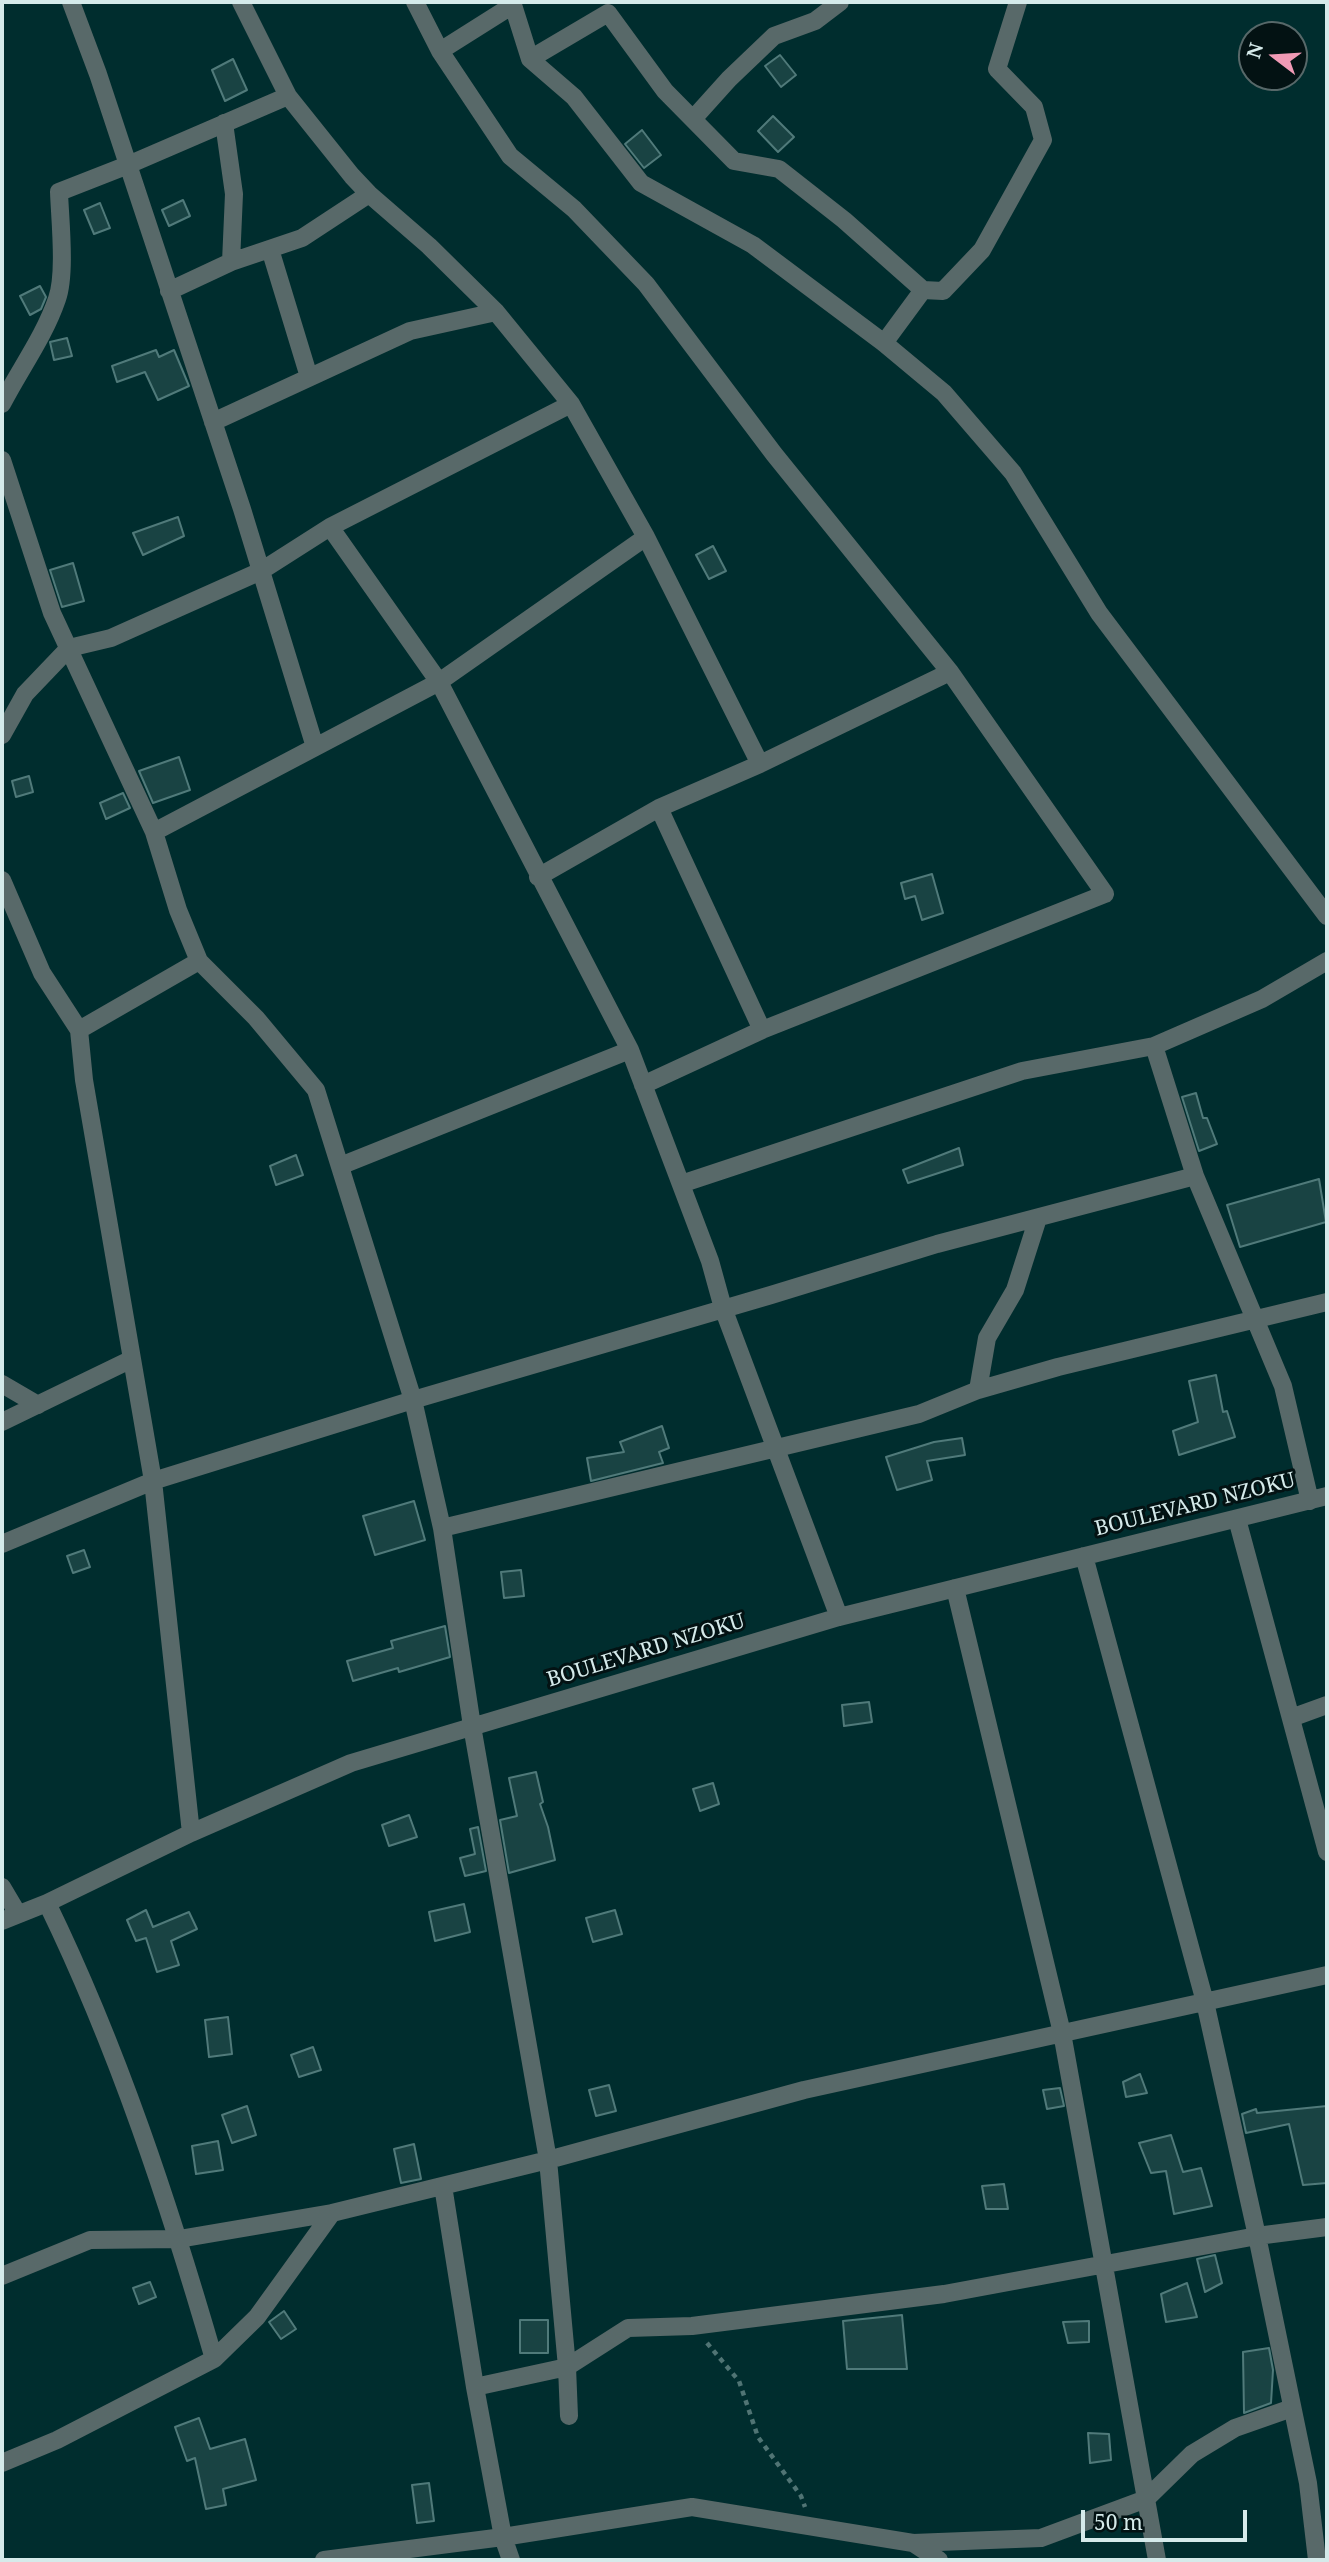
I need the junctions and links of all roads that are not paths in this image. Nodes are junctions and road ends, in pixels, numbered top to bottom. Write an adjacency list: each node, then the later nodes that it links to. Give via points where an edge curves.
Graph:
1 (71, 2): 12 (street)
2 (241, 2): 9 (street)
3 (415, 2): 7 (street)
4 (840, 2): 10 (street, via 815,21 774,36)
5 (1018, 2): 16 (street, via 997,69 1034,107 1043,140 982,250 943,291)
6 (512, 3): 7 (street); 8 (street)
7 (440, 51): 29 (street, via 510,156 574,209 646,284 774,454)
8 (530, 59): 10 (street, via 608,13 665,90); 19 (street, via 574,97 640,183 753,245)
9 (288, 96): 11 (street); 13 (street)
10 (693, 119): 16 (street, via 734,161 779,169)
11 (223, 123): 12 (street); 15 (street, via 234,194)
12 (128, 165): 17 (street); 21 (street, via 59,192 62,249 58,297 32,355)
13 (369, 194): 14 (street, via 302,238); 18 (street)
14 (270, 249): 15 (street); 20 (street)
15 (231, 262): 17 (street)
16 (923, 290): 19 (street)
17 (169, 291): 23 (street)
18 (496, 313): 20 (street, via 410,331); 22 (street)
19 (884, 343): 38 (street, via 944,393 1013,473 1099,613)
20 (309, 377): 23 (street)
21 (2, 404)
22 (571, 404): 25 (street); 26 (street)
23 (213, 422): 27 (street)
24 (2, 460): 28 (street, via 52,613)
25 (330, 527): 27 (street); 30 (street)
26 (646, 537): 30 (street); 33 (street)
27 (261, 571): 28 (street, via 111,638); 32 (street)
28 (69, 648): 31 (street, via 24,694); 35 (street)
29 (950, 673): 33 (street); 42 (street, via 1105,894)
30 (439, 682): 32 (street); 36 (street)
31 (2, 735)
32 (315, 747): 35 (street)
33 (760, 764): 34 (street)
34 (659, 808): 36 (street); 42 (street)
35 (154, 832): 39 (street)
36 (538, 877): 44 (street)
37 (2, 880): 41 (street, via 42,973)
38 (1327, 916)
39 (199, 961): 41 (street); 46 (street, via 256,1018 316,1090)
40 (1327, 961): 43 (street, via 1262,999)
41 (79, 1030): 53 (street)
42 (762, 1030): 45 (street)
43 (1154, 1046): 47 (street); 48 (street, via 1022,1071)
44 (630, 1050): 45 (street); 46 (street)
45 (643, 1085): 48 (street)
46 (340, 1166): 56 (street)
47 (1195, 1176): 49 (street); 52 (street)
48 (681, 1184): 51 (street)
49 (1038, 1218): 51 (street); 55 (street, via 1016,1290 987,1338)
50 (1327, 1302): 52 (street)
51 (723, 1308): 56 (street); 59 (street)
52 (1255, 1320): 55 (street); 61 (street, via 1283,1386)
53 (131, 1359): 57 (street); 60 (street)
54 (2, 1384): 57 (street)
55 (978, 1390): 59 (street, via 919,1413)
56 (413, 1400): 60 (street); 63 (street)
57 (38, 1405): 58 (street)
58 (2, 1422)
59 (775, 1448): 63 (street); 67 (street)
60 (153, 1481): 64 (street); 71 (street)
61 (1319, 1499): 62 (street, BOULEVARD NZOKU)
62 (1237, 1518): 65 (street, BOULEVARD NZOKU); 69 (street)
63 (442, 1528): 70 (street)
64 (2, 1544)
65 (1084, 1556): 66 (street, BOULEVARD NZOKU); 77 (street)
66 (955, 1588): 67 (street, BOULEVARD NZOKU); 78 (street)
67 (839, 1617): 70 (street, BOULEVARD NZOKU)
68 (1327, 1705): 69 (street)
69 (1291, 1718): 72 (street)
70 (472, 1726): 71 (street, BOULEVARD NZOKU, via 351,1763); 79 (street)
71 (191, 1833): 74 (street, BOULEVARD NZOKU)
72 (1327, 1852)
73 (2, 1887): 75 (street)
74 (47, 1903): 75 (street, BOULEVARD NZOKU); 84 (street, via 99,2019)
75 (10, 1918)
76 (1327, 1975): 77 (street)
77 (1205, 2002): 78 (street); 83 (street)
78 (1062, 2033): 79 (street, via 804,2090); 85 (street)
79 (548, 2160): 80 (street); 88 (street)
80 (443, 2186): 81 (street); 89 (street)
81 (332, 2213): 84 (street); 87 (street, via 257,2317)
82 (1327, 2227): 83 (street)
83 (1258, 2236): 85 (street); 90 (street)
84 (179, 2239): 86 (street, via 90,2241); 87 (street)
85 (1105, 2264): 88 (street, via 944,2294 692,2326 628,2328); 93 (street)
86 (2, 2276)
87 (214, 2359): 92 (street, via 57,2440)
88 (568, 2367): 89 (street); 91 (street)
89 (475, 2387): 94 (street)
90 (1292, 2408): 93 (street, via 1235,2428 1192,2454); 100 (street, via 1308,2483)
91 (569, 2416)
92 (2, 2463)
93 (1146, 2498): 95 (street, via 1041,2538); 99 (street)
94 (503, 2537): 95 (street, via 692,2507); 96 (street); 97 (street)
95 (913, 2543): 98 (street)
96 (324, 2560)
97 (511, 2560)
98 (939, 2560)
99 (1157, 2560)
100 (1317, 2560)

